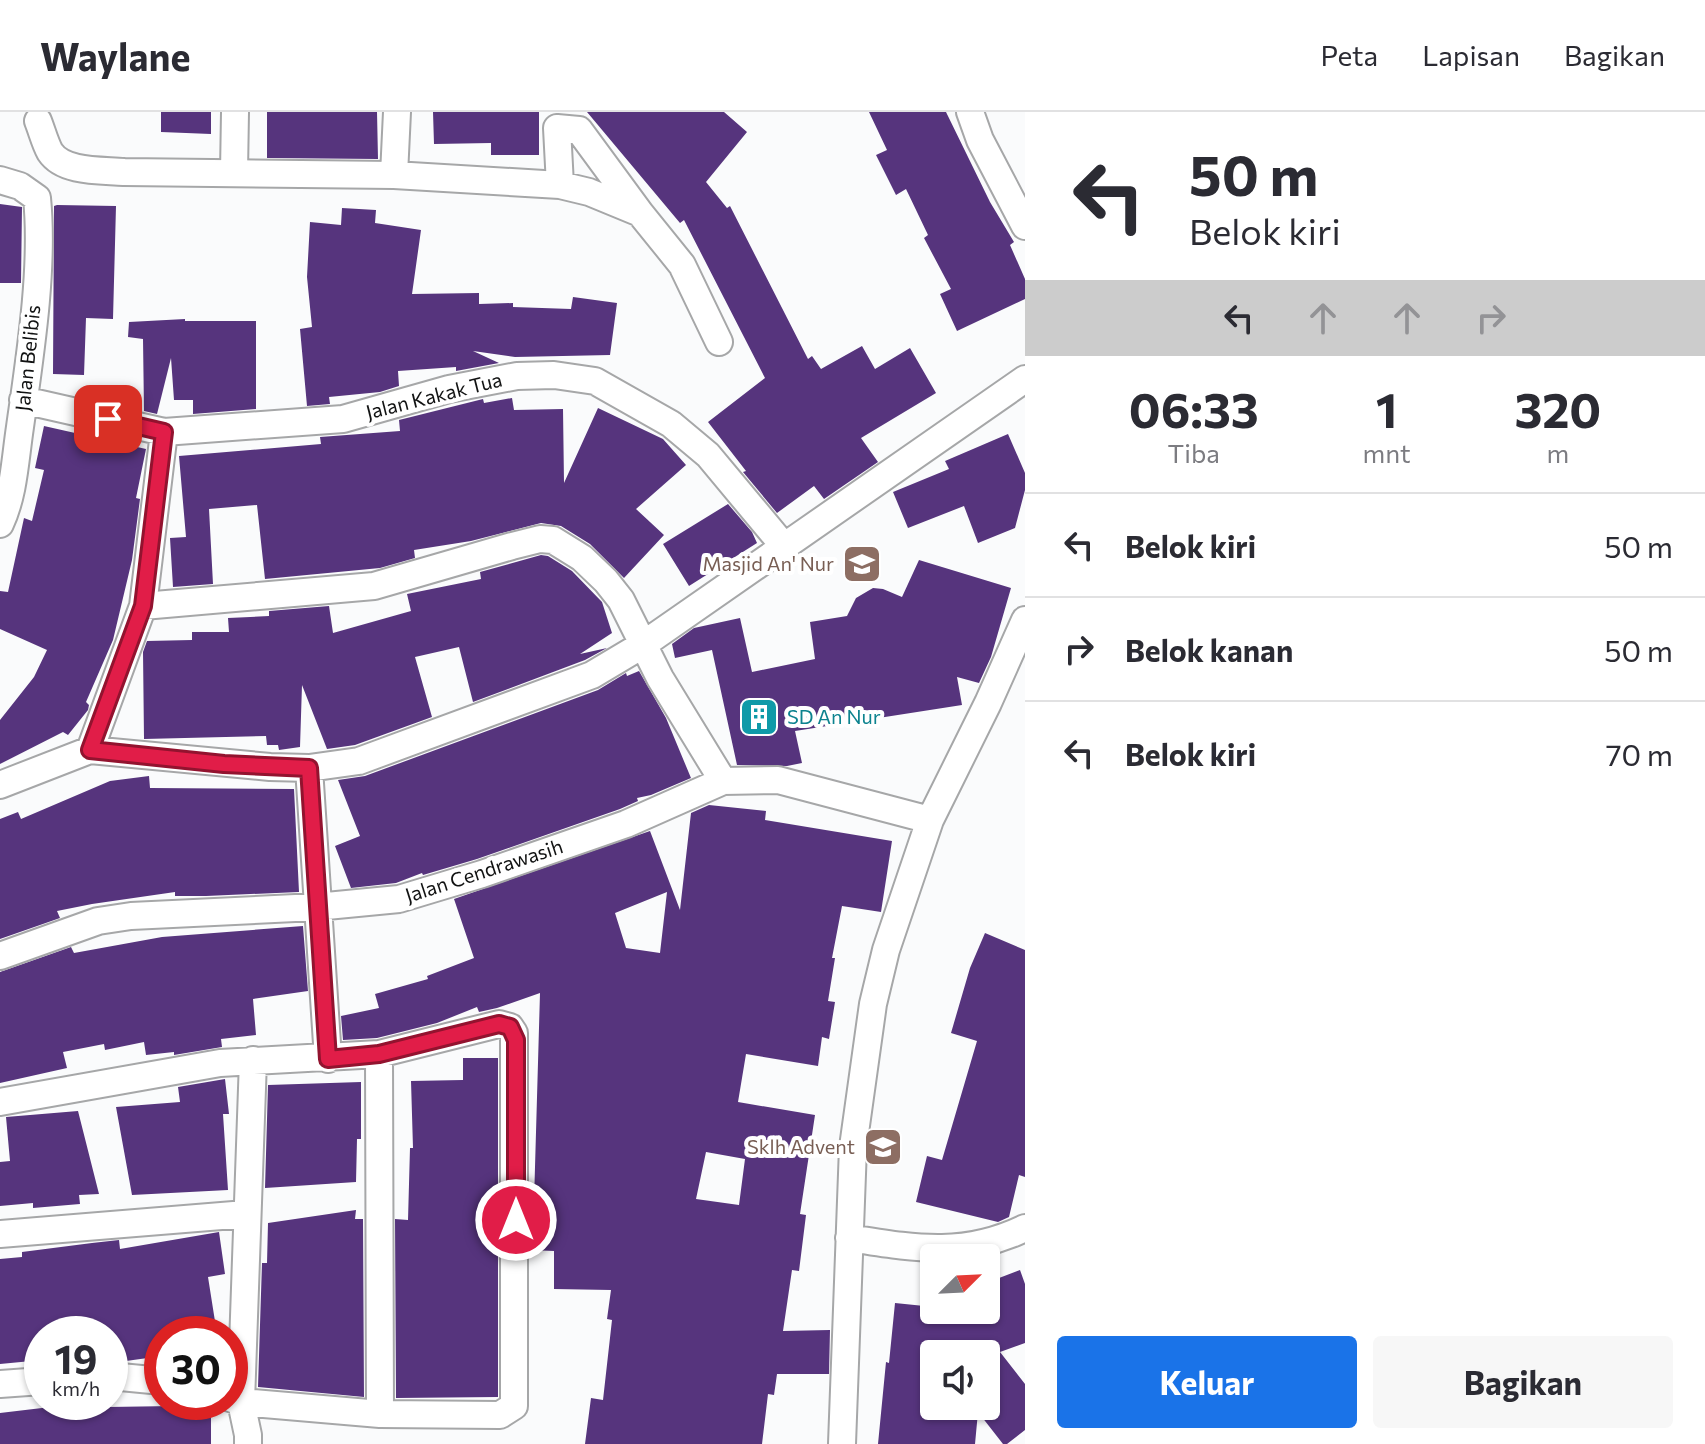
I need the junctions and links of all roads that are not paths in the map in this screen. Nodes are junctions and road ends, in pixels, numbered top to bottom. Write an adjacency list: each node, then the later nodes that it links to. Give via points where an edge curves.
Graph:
1 (235, 112): 5 (street)
2 (397, 112): 6 (street)
3 (970, 112): 10 (street)
4 (38, 121): 5 (street, via 53,156 67,165 124,172)
5 (234, 172): 6 (street)
6 (394, 175): 8 (street)
7 (0, 180): 13 (street, Jalan Belibis, via 37,198 41,237)
8 (560, 185): 9 (street); 9 (street, via 557,128 579,130)
9 (640, 213): 11 (street, via 682,265)
10 (1025, 226)
11 (719, 342)
12 (1025, 379): 16 (street)
13 (23, 400): 14 (street, Jalan Kakak Tua); 15 (street, Jalan Belibis, via 8,506)
14 (164, 432): 16 (street, Jalan Kakak Tua, via 343,419 517,376 595,381 671,424 708,455); 17 (street)
15 (0, 524)
16 (783, 545): 19 (street)
17 (143, 606): 19 (street, via 374,586 540,539 553,540 582,558 606,581); 20 (street)
18 (1025, 620): 24 (street)
19 (644, 644): 21 (street, via 592,675 359,761); 22 (street)
20 (90, 750): 21 (street); 23 (street)
21 (309, 768): 25 (street)
22 (723, 781): 24 (street, via 778,780); 25 (street, Jalan Cendrawasih, via 626,824 453,883 399,899)
23 (0, 785)
24 (930, 820): 34 (street, via 873,1004 853,1147)
25 (316, 907): 26 (street, Jalan Cendrawasih, via 98,921); 28 (street)
26 (0, 956)
27 (379, 1054): 28 (street); 39 (street); 39 (street, via 499,1024 510,1027 516,1040 514,1406 500,1415)
28 (328, 1059): 29 (street)
29 (253, 1060): 30 (street); 31 (street)
30 (0, 1102)
31 (246, 1214): 33 (street); 35 (street)
32 (1025, 1228): 34 (street, via 988,1243 923,1249)
33 (0, 1234)
34 (849, 1238): 42 (street)
35 (240, 1316)
36 (24, 1382): 37 (street)
37 (0, 1384)
38 (248, 1401): 39 (street)
39 (380, 1414)
40 (241, 1420): 41 (street)
41 (248, 1444)
42 (842, 1444)

